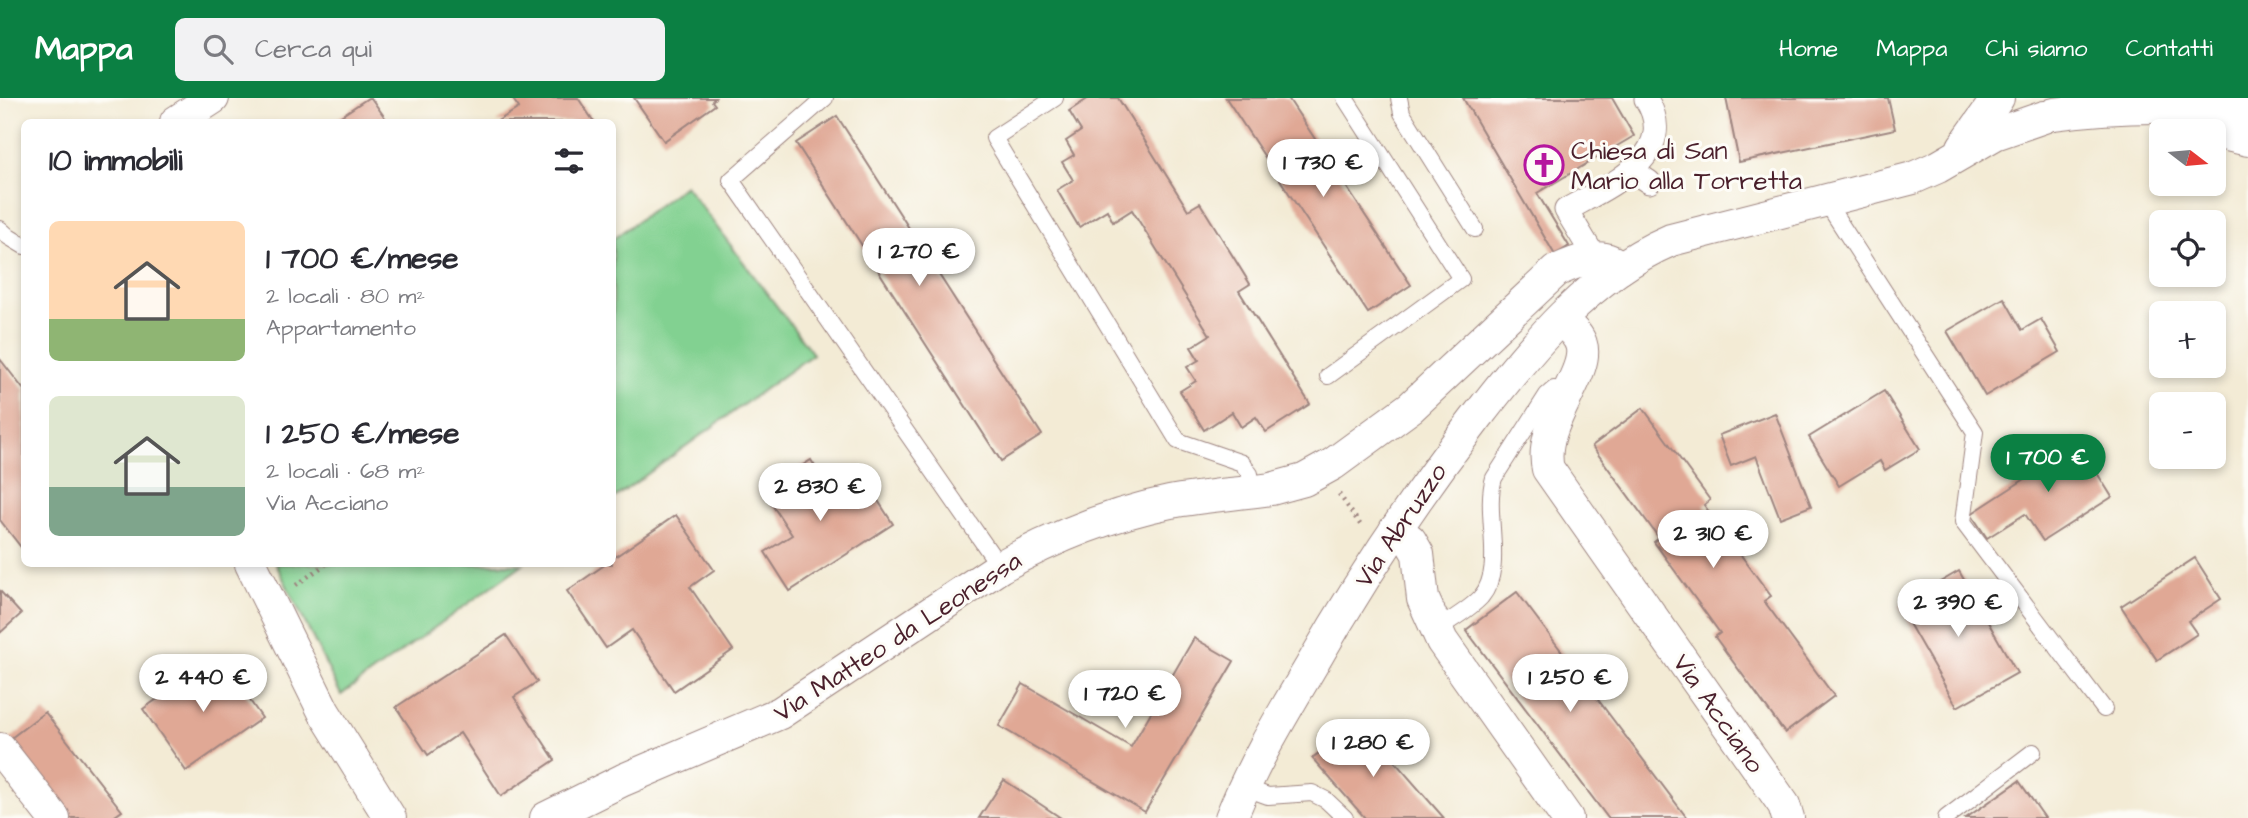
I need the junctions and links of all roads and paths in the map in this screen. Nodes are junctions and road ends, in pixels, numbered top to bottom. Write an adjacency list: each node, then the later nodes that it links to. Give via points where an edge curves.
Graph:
1 (213, 98): 12 (street)
2 (825, 98): 29 (lane, via 731,180)
3 (1055, 98): 26 (lane, via 994,138 1178,441 1242,463)
4 (1345, 98): 23 (lane, via 1461,279)
5 (1399, 98): 19 (lane, via 1407,121)
6 (1998, 98): 16 (street, Via Matteo da Leonessa)
7 (2011, 98): 10 (street, via 2026,114)
8 (1646, 99): 21 (street, via 1654,119 1653,139 1640,176 1566,210)
9 (2177, 102): 10 (street, Via Matteo da Leonessa); 11 (street, Via Matteo da Leonessa); 13 (street)
10 (2056, 110): 16 (street, Via Matteo da Leonessa, via 1995,134)
11 (2248, 112)
12 (181, 119)
13 (2194, 119)
14 (2226, 134): 15 (street)
15 (2248, 140)
16 (1952, 158): 17 (street, Via Matteo da Leonessa, via 1913,178)
17 (1825, 200): 21 (street, Via Matteo da Leonessa, via 1686,235); 31 (lane, via 1975,432 1963,522)
18 (0, 229): 20 (lane)
19 (1475, 229)
20 (21, 244)
21 (1607, 263): 22 (street, Via Abruzzo); 25 (street, Via Matteo da Leonessa, via 1565,266 1545,279 1411,407)
22 (1561, 319): 24 (street, Via Acciano, via 1583,351); 27 (street, Via Abruzzo, via 1498,390)
23 (1328, 376)
24 (1567, 393): 30 (lane, via 1554,389 1547,395 1494,478 1490,493 1492,570 1487,588); 41 (street, Via Acciano, via 1547,446 1553,477 1784,805)
25 (1322, 470): 26 (street, Via Matteo da Leonessa, via 1291,485); 27 (path, via 1363,530)
26 (1254, 492): 29 (street, Via Matteo da Leonessa, via 1145,508 1047,544)
27 (1390, 537): 30 (street, via 1410,540 1418,554 1423,599); 34 (street, Via Abruzzo)
28 (252, 567): 36 (street, via 329,720)
29 (1000, 567): 37 (street, Via Matteo da Leonessa, via 780,713 622,780)
30 (1436, 630): 40 (street)
31 (2104, 709)
32 (0, 749): 35 (street)
33 (2033, 752): 42 (lane)
34 (1243, 787): 38 (street, Via Abruzzo); 39 (lane, via 1268,796 1312,793)
35 (54, 818)
36 (390, 818)
37 (546, 818)
38 (1231, 818)
39 (1345, 818)
40 (1567, 818)
41 (1788, 818)
42 (1946, 818)

